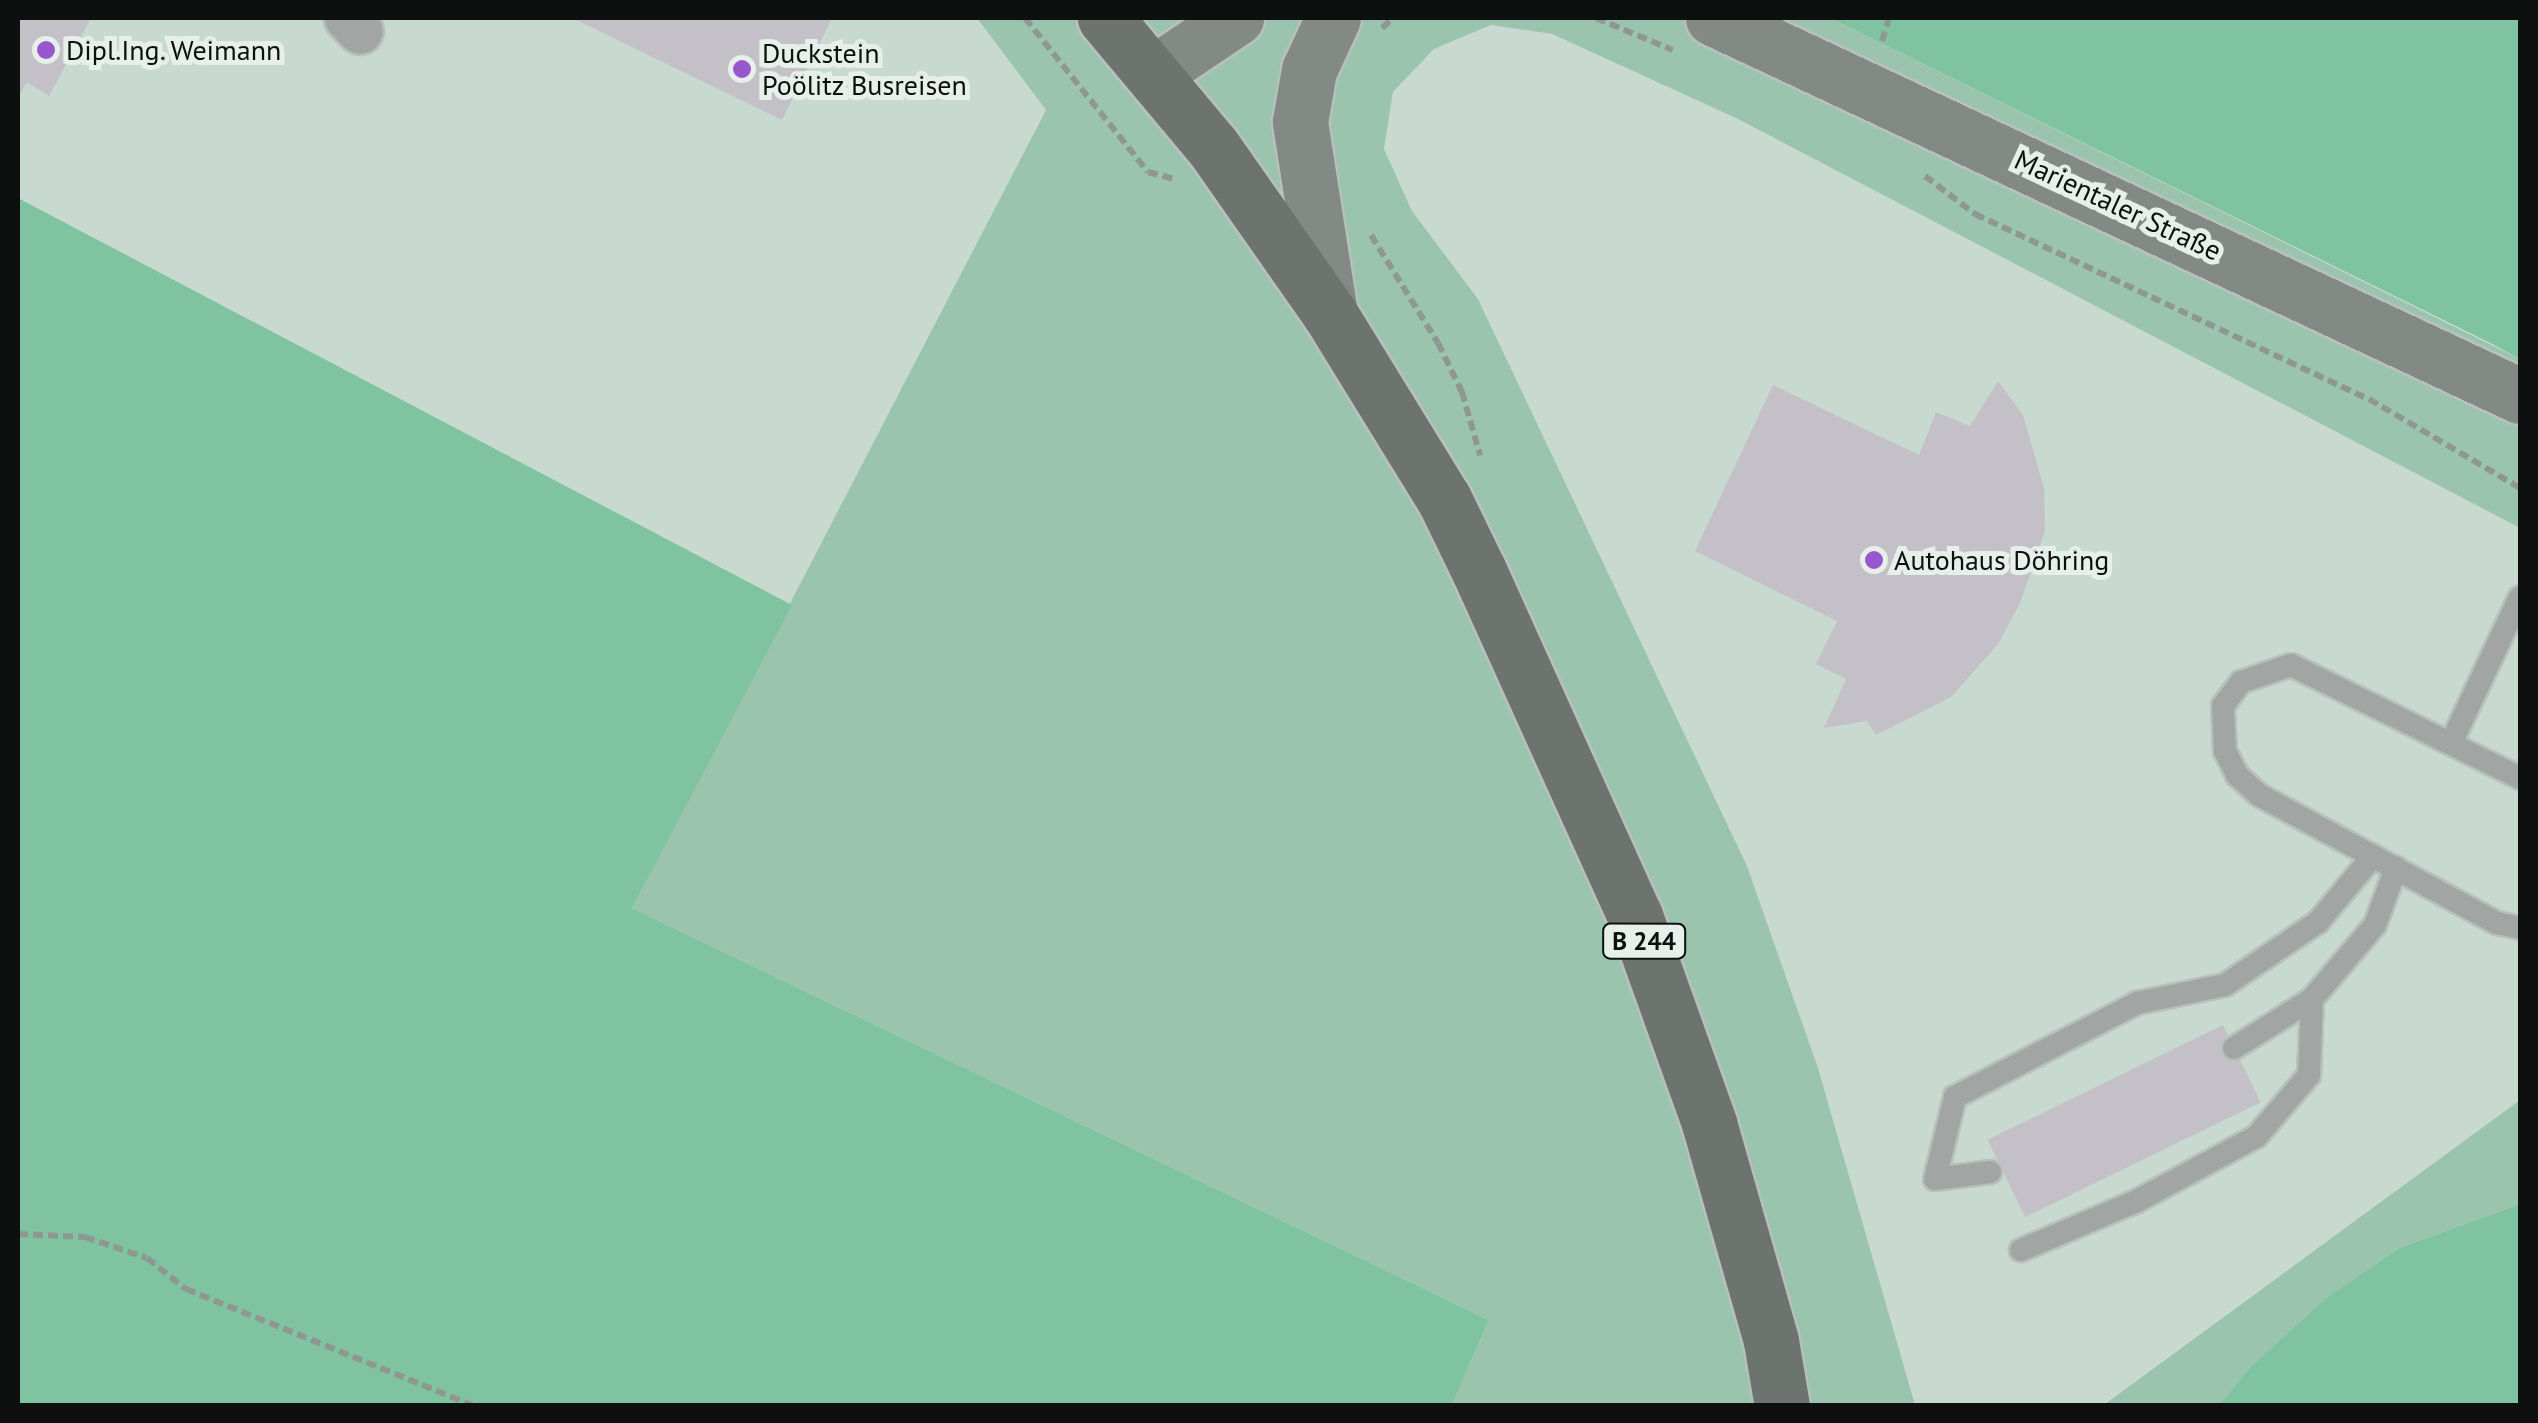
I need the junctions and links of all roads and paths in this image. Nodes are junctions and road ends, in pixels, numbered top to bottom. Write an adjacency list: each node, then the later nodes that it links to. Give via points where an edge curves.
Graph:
1 (1105, 18): 6 (main road, B 244)
2 (1236, 18): 6 (main road)
3 (1333, 18): 8 (main road, via 1310,70 1300,122)
4 (1596, 18): 5 (path)
5 (1698, 36): 9 (main road, Marientaler Straße)
6 (1154, 73): 8 (main road, B 244)
7 (1914, 166): 10 (path, via 1975,214 2369,399)
8 (1330, 314): 23 (main road, B 244, via 1444,499 1636,916 1708,1123)
9 (2520, 396)
10 (2520, 488)
11 (2520, 597): 12 (lane)
12 (2452, 741): 13 (lane); 14 (lane, via 2291,665 2241,682 2223,706 2220,729 2237,775)
13 (2520, 778)
14 (2372, 856): 15 (lane); 19 (lane, via 2318,922 2226,985 2138,1003 1955,1097 1935,1179)
15 (2396, 868): 16 (lane, via 2497,923); 17 (lane, via 2376,925)
16 (2520, 928)
17 (2312, 999): 18 (lane); 21 (lane, via 2310,1075 2257,1136 2137,1201)
18 (2234, 1048)
19 (1990, 1172)
20 (18, 1234): 22 (path, via 85,1237 147,1258 186,1289)
21 (2022, 1250)
22 (474, 1406)
23 (1782, 1406)

